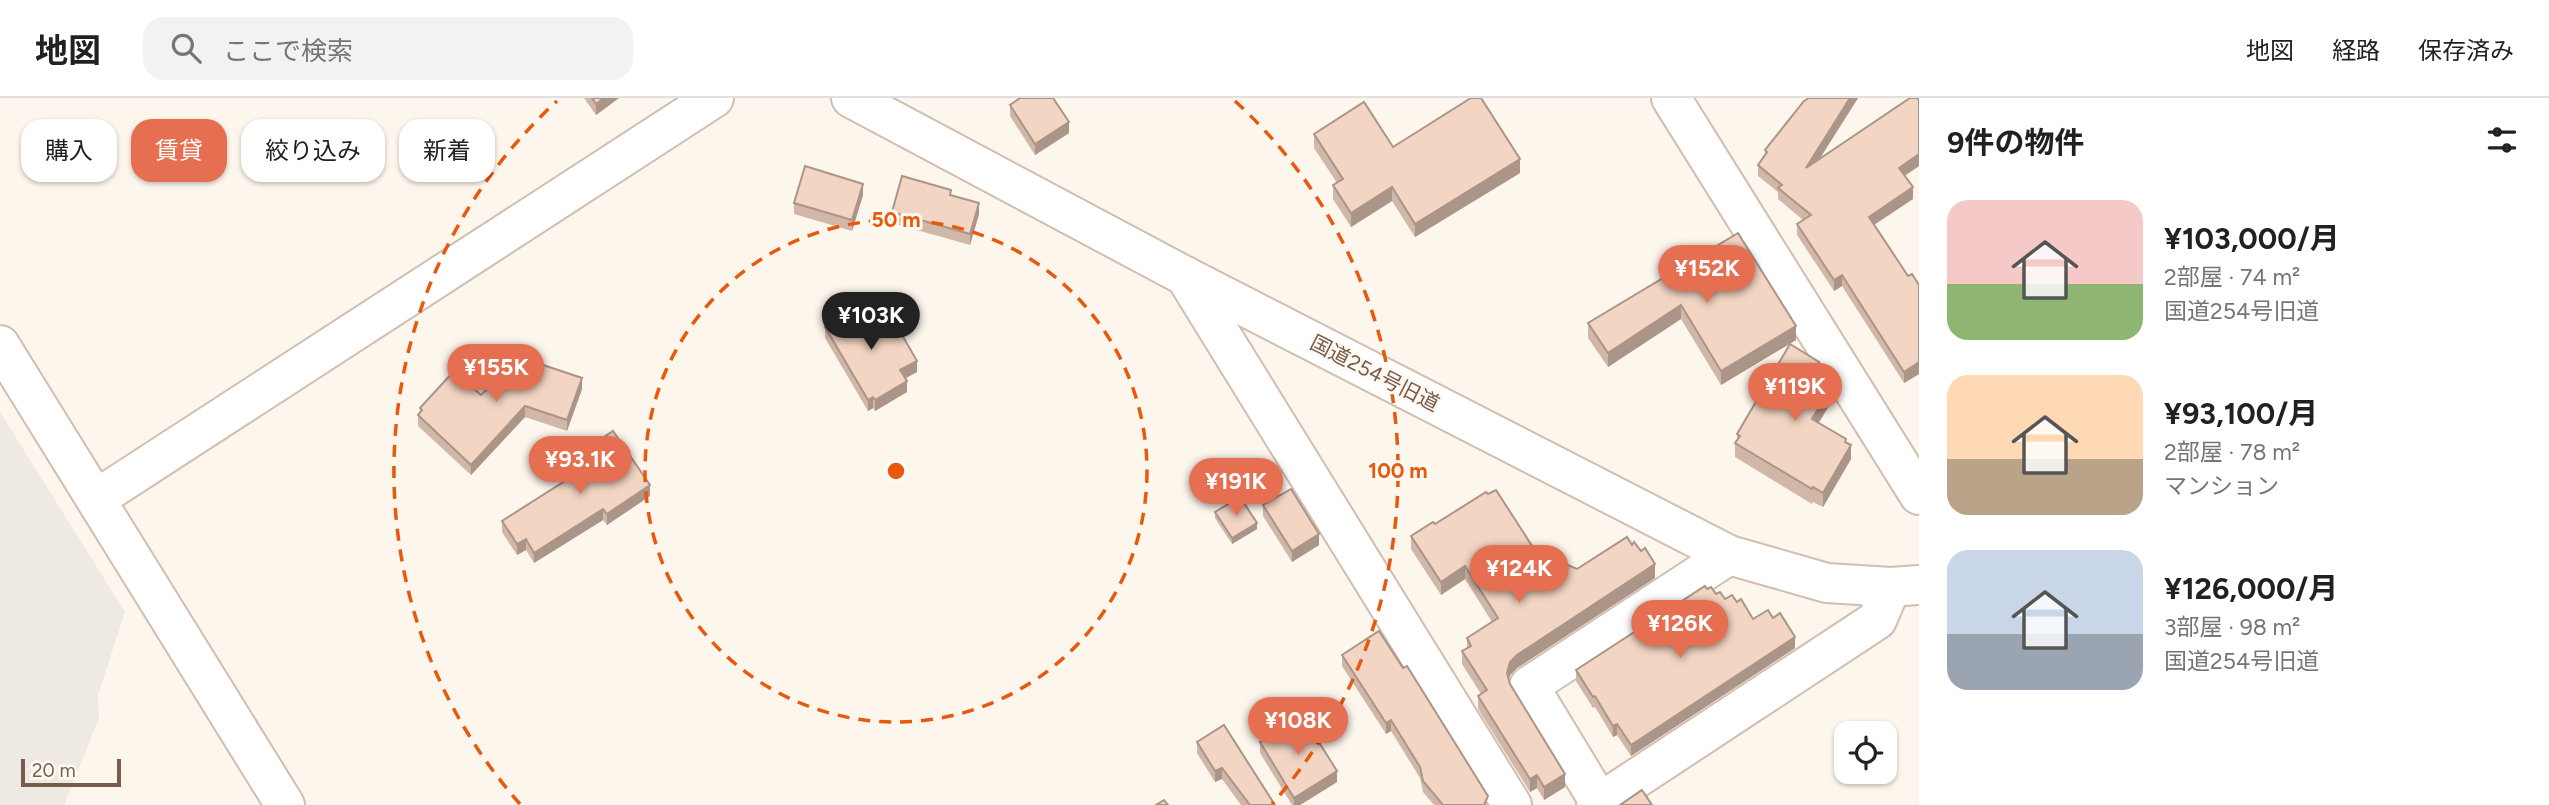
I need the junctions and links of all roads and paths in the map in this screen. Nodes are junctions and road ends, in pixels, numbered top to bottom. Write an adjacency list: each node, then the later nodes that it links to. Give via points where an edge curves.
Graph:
1 (714, 98): 7 (street)
2 (851, 98): 4 (street, 国道254号旧道)
3 (1671, 98): 6 (street)
4 (1185, 276): 8 (street, 国道254号旧道); 12 (street)
5 (0, 345): 7 (street)
6 (1919, 495)
7 (96, 499): 11 (street)
8 (1729, 555): 9 (street, 国道254号旧道, via 1827,583); 10 (street, via 1529,686)
9 (1905, 586): 10 (street, via 1877,620)
10 (1598, 804)
11 (285, 805)
12 (1512, 805)

